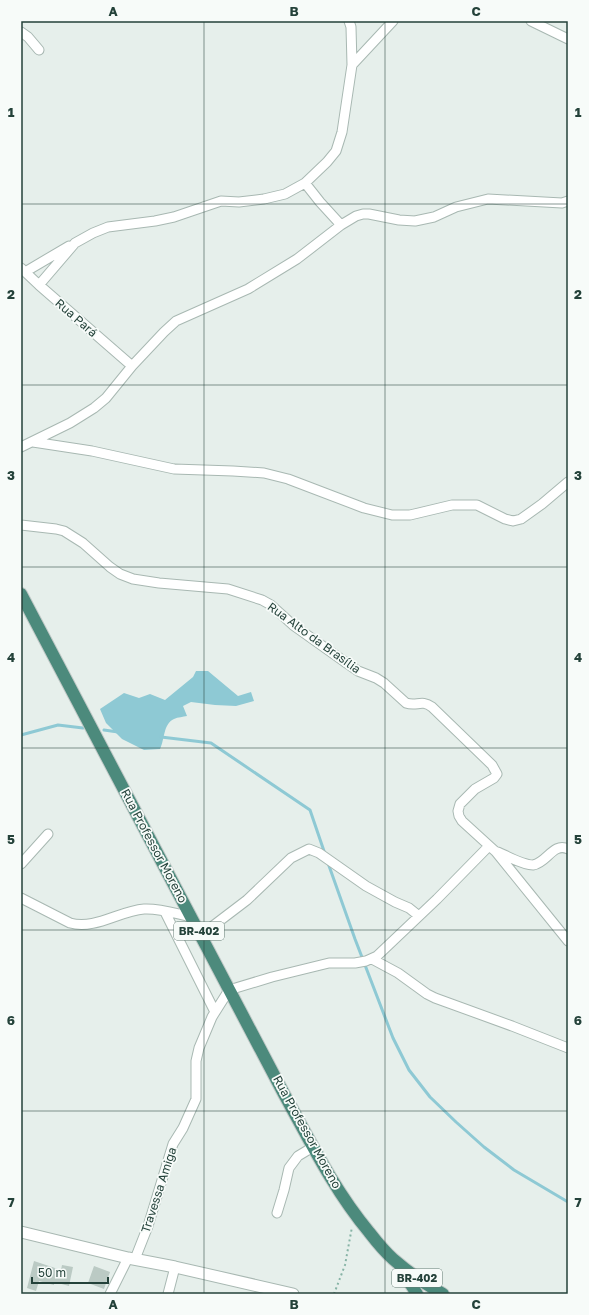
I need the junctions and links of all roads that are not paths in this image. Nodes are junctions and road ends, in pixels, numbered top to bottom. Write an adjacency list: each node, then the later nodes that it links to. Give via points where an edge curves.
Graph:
1 (349, 21): 7 (street)
2 (393, 21): 7 (street)
3 (531, 21): 5 (street)
4 (21, 32): 6 (street)
5 (568, 39)
6 (39, 50)
7 (352, 65): 8 (street, via 342,132 336,151)
8 (305, 183): 10 (street); 11 (street, via 285,194 264,199 221,201 174,217 108,226)
9 (568, 202): 10 (street, via 488,199 415,221 363,214)
10 (341, 225): 14 (street, via 297,259 248,289 176,321)
11 (75, 243): 12 (street); 13 (street)
12 (23, 270): 13 (street, Rua Pará)
13 (38, 285): 14 (street, Rua Pará)
14 (132, 366): 15 (street, via 106,398 94,408)
15 (33, 442): 16 (street); 17 (street, via 92,451 174,469 264,473 392,516 464,504 477,505 513,521 521,519)
16 (21, 447)
17 (568, 482)
18 (21, 525): 21 (street, Rua Alto da Brasília, via 64,531 120,574 133,579 228,589 262,600 358,671 384,682 408,704 423,702 432,707 492,765 497,774 468,795 460,804 458,811 462,821)
19 (21, 594): 27 (highway, Rua Professor Moreno / BR-402)
20 (48, 834): 23 (street)
21 (492, 849): 22 (street, via 531,865 539,863 556,849); 26 (street); 29 (street)
22 (568, 849)
23 (21, 864)
24 (21, 898): 25 (street, via 77,925 89,925 143,909)
25 (166, 912): 27 (street); 32 (street)
26 (419, 916): 28 (street, via 409,908 366,886 310,849 291,858 247,900); 30 (street)
27 (192, 918): 28 (highway, Rua Professor Moreno / BR-402)
28 (201, 935): 31 (highway, Rua Professor Moreno / BR-402)
29 (568, 941)
30 (372, 959): 31 (street, via 329,963); 33 (street, via 435,998)
31 (229, 990): 32 (street, Travessa Amiga); 34 (highway, Rua Professor Moreno / BR-402)
32 (215, 1012): 37 (street, Travessa Amiga, via 204,1034 196,1061 196,1099 173,1144 148,1226)
33 (568, 1048)
34 (313, 1147): 35 (street, via 298,1156 289,1168); 38 (highway, Rua Professor Moreno / BR-402, via 354,1214)
35 (277, 1213)
36 (21, 1232): 37 (street)
37 (131, 1258): 39 (street); 41 (street, Travessa Amiga)
38 (393, 1259): 44 (highway, BR-402); 45 (highway, BR-402)
39 (175, 1267): 40 (street); 42 (street)
40 (265, 1290): 43 (street)
41 (110, 1294)
42 (168, 1294)
43 (293, 1294)
44 (417, 1294)
45 (443, 1294)

